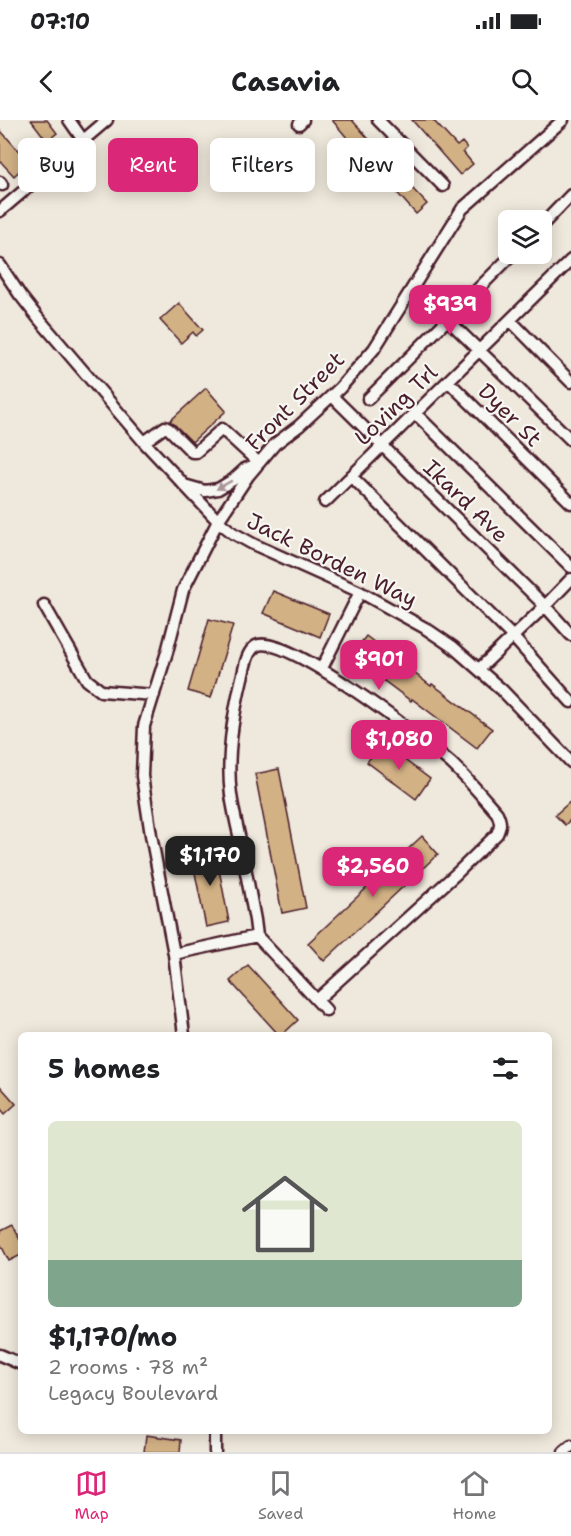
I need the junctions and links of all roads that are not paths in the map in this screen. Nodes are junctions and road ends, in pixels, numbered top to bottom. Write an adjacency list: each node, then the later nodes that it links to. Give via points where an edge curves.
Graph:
1 (69, 120): 5 (street)
2 (107, 120): 6 (street)
3 (378, 120): 7 (street)
4 (563, 120): 20 (street, Front Street, via 462,209 374,349)
5 (82, 138)
6 (85, 138)
7 (443, 186)
8 (22, 192): 10 (street)
9 (571, 195): 11 (street)
10 (0, 211)
11 (552, 215)
12 (571, 260): 16 (street, Loving Trl)
13 (503, 264): 15 (street)
14 (0, 265): 24 (street, Jack Borden Way, via 20,295)
15 (447, 319): 17 (street); 21 (street)
16 (510, 320): 17 (street, Loving Trl); 19 (street)
17 (479, 350): 18 (street, Loving Trl); 23 (street)
18 (448, 381): 22 (street, Loving Trl); 30 (street, Dyer St)
19 (571, 382)
20 (332, 396): 25 (street, Ikard Ave); 26 (street, Front Street, via 275,444)
21 (368, 399)
22 (415, 413): 25 (street, Loving Trl); 32 (street)
23 (571, 440)
24 (144, 442): 26 (street, via 165,428 196,452 222,429); 28 (street, Jack Borden Way)
25 (382, 446): 27 (street, Loving Trl); 36 (street, Ikard Ave)
26 (260, 463): 28 (street, one-way to 28, via 219,489 205,491); 31 (street, Front Street)
27 (351, 476): 29 (street, Loving Trl); 38 (street)
28 (184, 485): 31 (street, Jack Borden Way)
29 (325, 502)
30 (571, 503)
31 (218, 521): 34 (street, Jack Borden Way, via 253,544); 41 (street, Front Street, via 183,590)
32 (571, 567)
33 (571, 579): 36 (street)
34 (360, 592): 39 (street); 40 (street, Jack Borden Way, via 425,628)
35 (44, 605): 41 (street, via 87,680 95,687 101,691)
36 (545, 606): 37 (street, Ikard Ave); 38 (street)
37 (571, 635)
38 (513, 637): 40 (street); 42 (street)
39 (322, 668): 44 (street, via 261,643 248,657 236,702 231,795); 46 (street, via 453,766 497,813 501,826 465,865)
40 (479, 669): 43 (street, Jack Borden Way)
41 (154, 695): 45 (street, Front Street, via 144,726 142,776)
42 (571, 702)
43 (571, 762)
44 (257, 936): 45 (street); 46 (street)
45 (174, 954): 48 (street, Front Street)
46 (317, 1000): 47 (street)
47 (326, 1010)
48 (184, 1032)
49 (0, 1356): 50 (street)
50 (18, 1363)
51 (215, 1434): 53 (street)
52 (571, 1446): 54 (street)
53 (215, 1452)
54 (564, 1452)

